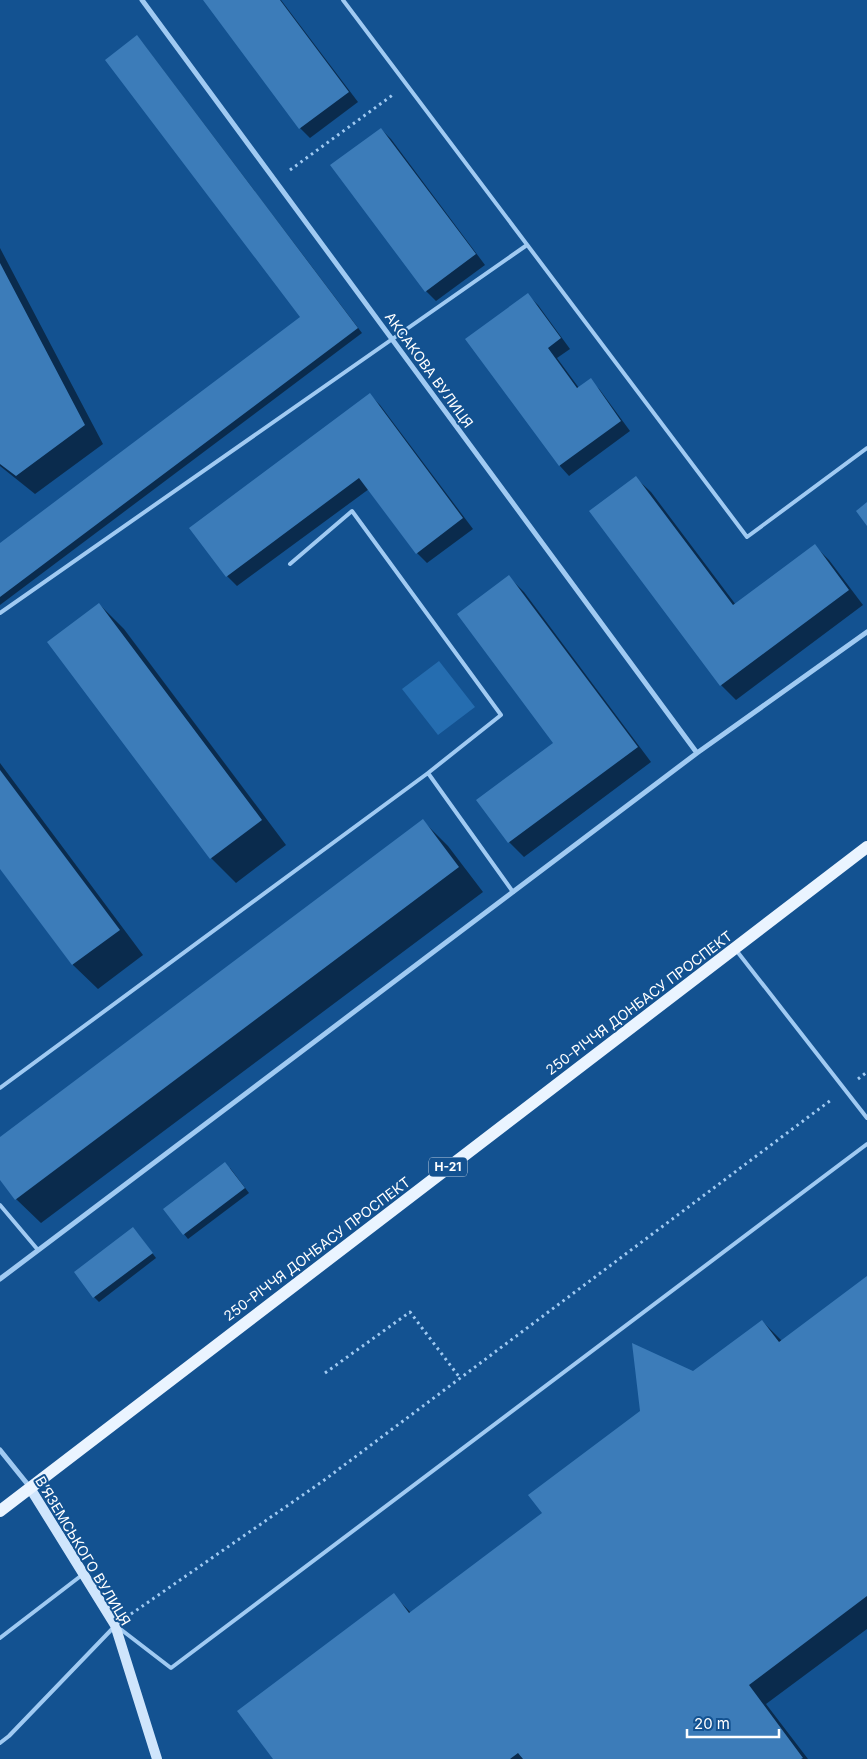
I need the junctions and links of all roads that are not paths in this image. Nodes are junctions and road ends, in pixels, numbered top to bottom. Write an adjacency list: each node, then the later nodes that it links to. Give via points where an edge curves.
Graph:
1 (142, 0): 4 (street, АКСАКОВА ВУЛИЦЯ)
2 (343, 0): 3 (lane)
3 (527, 245): 4 (lane); 5 (lane, via 747,537)
4 (392, 339): 7 (lane); 9 (street, АКСАКОВА ВУЛИЦЯ)
5 (867, 448)
6 (290, 564): 10 (lane, via 352,511 501,716)
7 (0, 613)
8 (867, 632): 9 (street)
9 (697, 752): 12 (street)
10 (428, 773): 12 (lane); 14 (lane)
11 (867, 847): 13 (main road, 250-РІЧЧЯ ДОНБАСУ ПРОСПЕКТ / Н-21)
12 (513, 892): 18 (street)
13 (735, 948): 15 (lane); 21 (main road, 250-РІЧЧЯ ДОНБАСУ ПРОСПЕКТ / Н-21)
14 (0, 1088)
15 (867, 1118)
16 (867, 1144): 24 (lane, via 171,1668)
17 (0, 1205): 18 (lane)
18 (38, 1250): 19 (street)
19 (0, 1279)
20 (0, 1450): 21 (street, В’ЯЗЕМСЬКОГО ВУЛИЦЯ)
21 (30, 1488): 22 (main road, 250-РІЧЧЯ ДОНБАСУ ПРОСПЕКТ / Н-21); 23 (street, В’ЯЗЕМСЬКОГО ВУЛИЦЯ)
22 (0, 1511)
23 (83, 1573): 24 (street, В’ЯЗЕМСЬКОГО ВУЛИЦЯ); 25 (lane)
24 (115, 1625): 26 (lane); 27 (street, В’ЯЗЕМСЬКОГО ВУЛИЦЯ)
25 (0, 1638)
26 (0, 1743)
27 (157, 1759)

